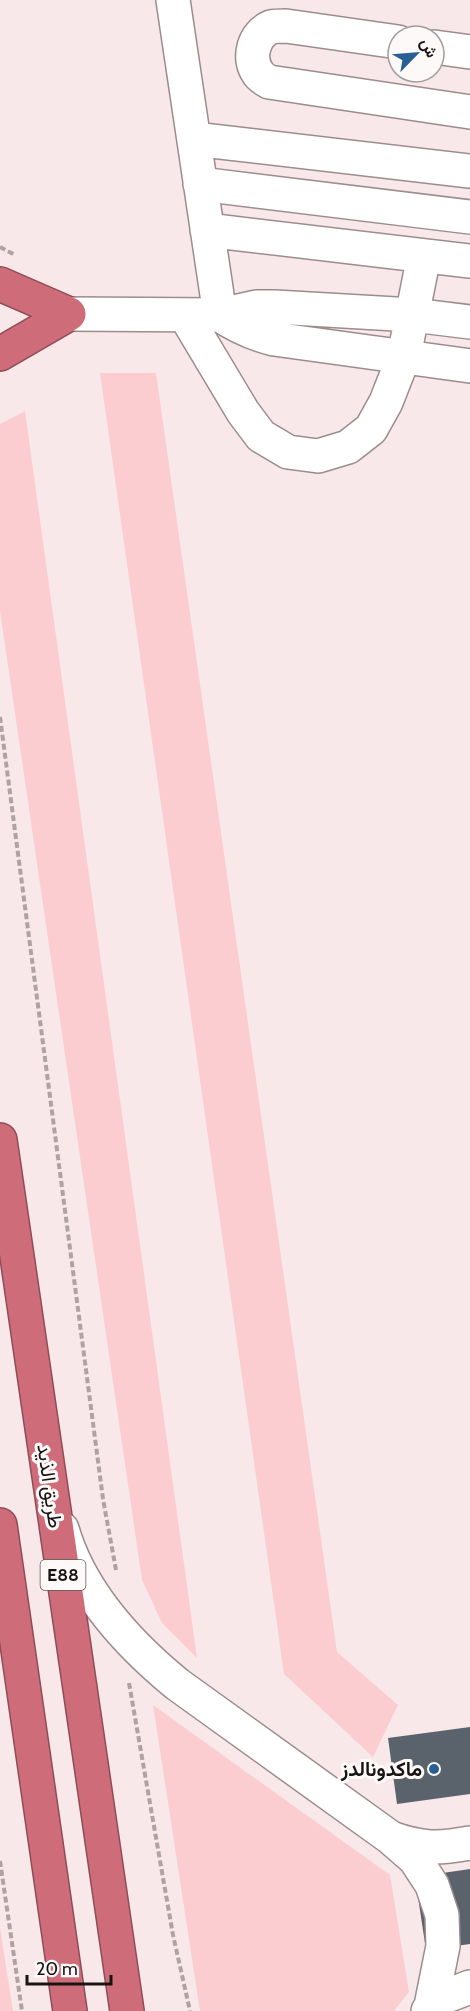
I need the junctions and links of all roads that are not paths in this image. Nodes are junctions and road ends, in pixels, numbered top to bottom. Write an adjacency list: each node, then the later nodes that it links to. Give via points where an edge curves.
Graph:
1 (173, 0): 6 (street)
2 (386, 40): 5 (street, via 272,27 260,34 253,47 252,61 258,74 269,82)
3 (446, 49): 4 (street)
4 (470, 52)
5 (470, 112)
6 (194, 140): 7 (street); 8 (street)
7 (470, 171)
8 (200, 184): 9 (street); 10 (street)
9 (470, 217)
10 (207, 230): 11 (street); 16 (street)
11 (424, 256): 12 (street); 17 (street)
12 (470, 261)
13 (0, 284): 14 (highway)
14 (69, 314): 15 (street); 19 (highway)
15 (185, 315): 16 (street); 20 (street, via 261,436 288,452 318,456 348,447 371,429)
16 (220, 315): 17 (street, via 256,306); 20 (street, via 237,326 274,339)
17 (413, 315): 18 (street); 20 (street)
18 (470, 322)
19 (0, 354)
20 (404, 356): 21 (street)
21 (470, 366)
22 (0, 1140): 23 (highway, طريق الذيد / E88)
23 (51, 1491): 26 (street, via 65,1540 88,1586 117,1628 145,1658); 30 (highway, طريق الذيد / E88)
24 (0, 1525): 25 (highway)
25 (2, 1566): 29 (highway)
26 (391, 1838): 27 (street, via 425,1848); 31 (street, via 415,1859 432,1885 442,1915 443,1947)
27 (470, 1844)
28 (470, 1987): 31 (street, via 444,1997)
29 (70, 2011)
30 (127, 2011)
31 (429, 2011)

